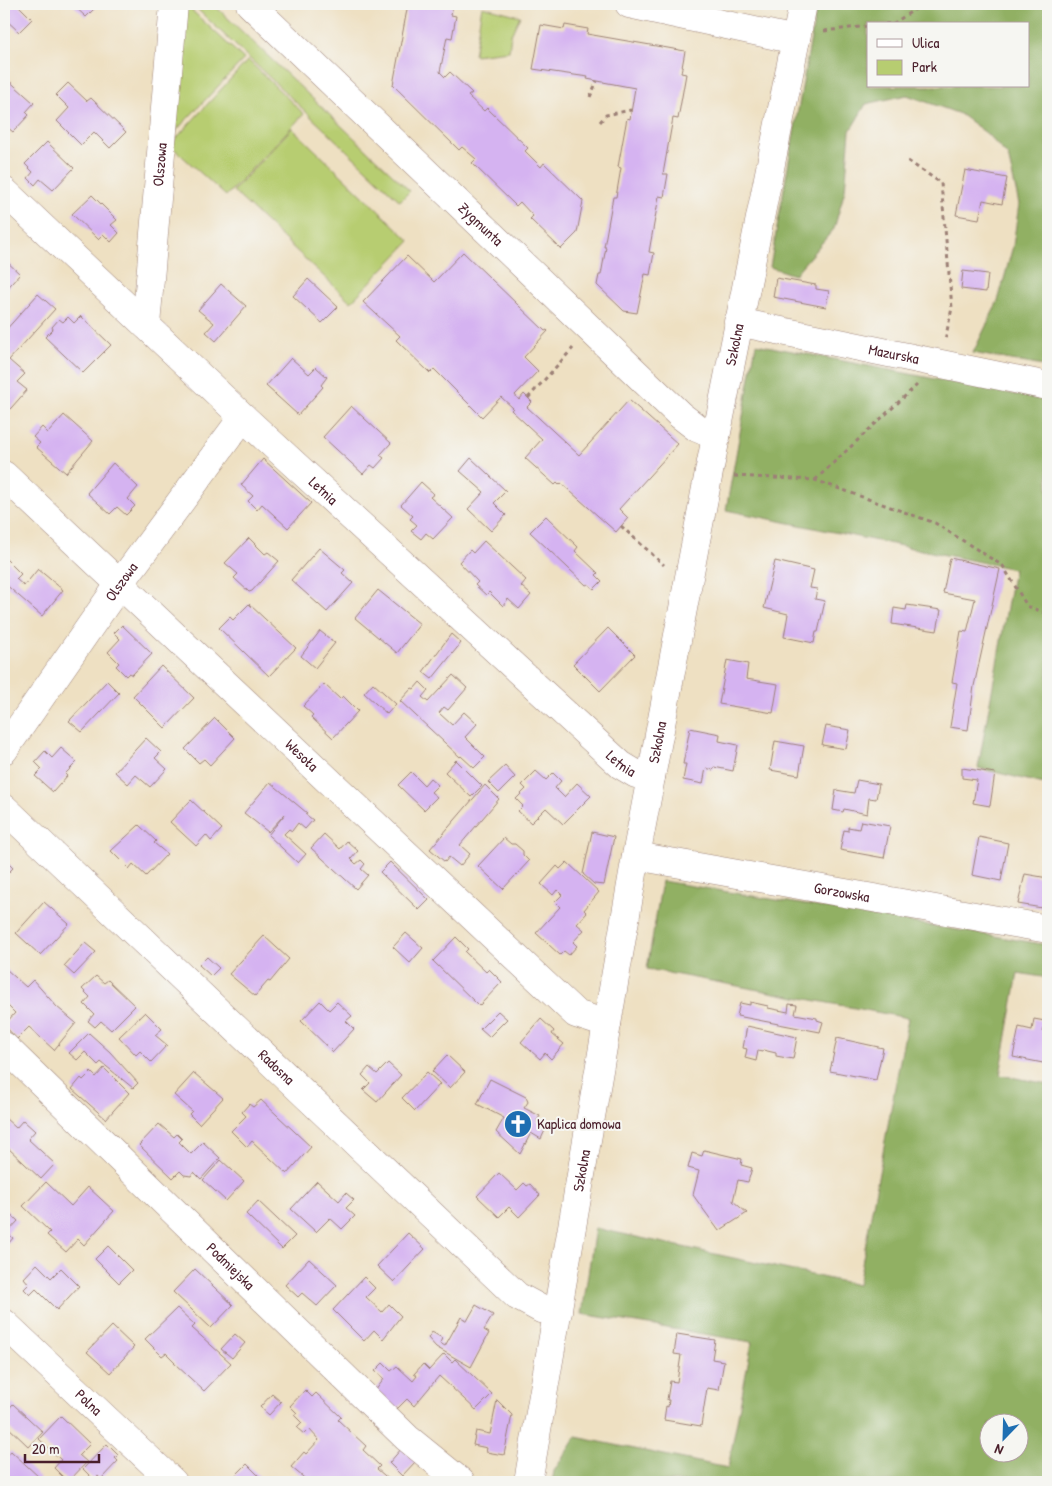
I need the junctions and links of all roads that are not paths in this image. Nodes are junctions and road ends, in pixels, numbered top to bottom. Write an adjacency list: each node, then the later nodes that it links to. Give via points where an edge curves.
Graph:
1 (174, 4): 8 (street, Olszowa)
2 (250, 4): 11 (street, Zygmunta, via 680,415 697,428)
3 (629, 4): 5 (street)
4 (803, 4): 5 (street, Szkolna)
5 (797, 37): 7 (street, Szkolna)
6 (4, 191): 8 (street, Letnia)
7 (738, 322): 9 (street, Mazurska); 11 (street, Szkolna)
8 (146, 325): 10 (street, Letnia)
9 (1048, 386)
10 (243, 417): 13 (street, Olszowa); 15 (street, Letnia, via 621,765 636,774)
11 (716, 436): 15 (street, Szkolna)
12 (4, 475): 13 (street, Wesoła)
13 (119, 585): 14 (street, Olszowa); 19 (street, Wesoła, via 576,1014)
14 (4, 750)
15 (651, 776): 17 (street, Szkolna)
16 (4, 808): 21 (street, Radosna, via 517,1296 541,1309)
17 (636, 856): 18 (street, Gorzowska); 19 (street, Szkolna)
18 (1048, 930)
19 (607, 1024): 21 (street, Szkolna)
20 (4, 1046): 24 (street, Podmiejska, via 407,1438)
21 (558, 1312): 25 (street, Szkolna)
22 (4, 1323): 23 (street, Polna)
23 (173, 1482)
24 (461, 1482)
25 (528, 1482)

